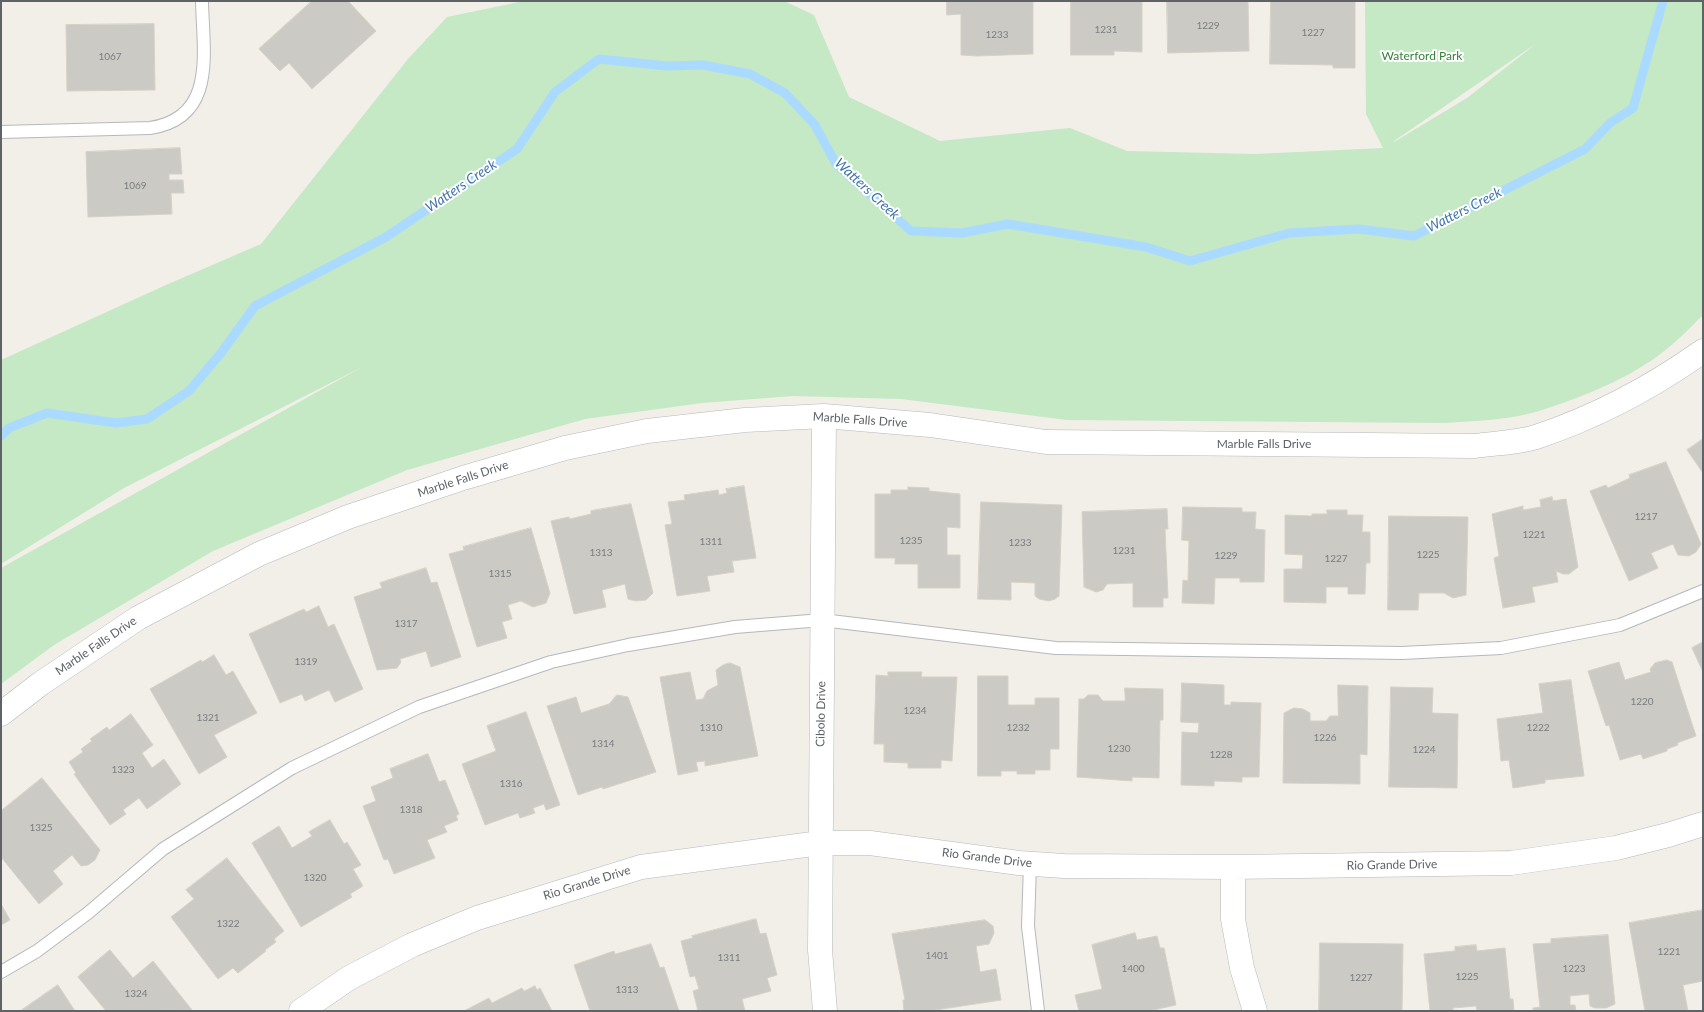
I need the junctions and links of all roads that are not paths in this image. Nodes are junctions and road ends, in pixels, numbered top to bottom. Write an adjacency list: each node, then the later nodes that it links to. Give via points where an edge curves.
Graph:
1 (202, 1): 2 (lane, via 203,74 193,105 181,118 150,128)
2 (1, 132)
3 (1703, 351): 4 (street, Marble Falls Drive, via 1665,378 1596,413 1534,437 1475,446 1062,443 930,425)
4 (824, 416): 6 (street, Cibolo Drive); 7 (street, Marble Falls Drive, via 745,420 657,430 565,448 348,517 259,554 138,618)
5 (1703, 591): 6 (lane, via 1620,626 1501,648 1402,653 1056,648)
6 (822, 620): 9 (street, Cibolo Drive); 12 (lane, via 735,627 628,645 551,662 420,707 292,768 163,849 88,913)
7 (1, 714)
8 (1703, 824): 11 (street, Rio Grande Drive, via 1616,848 1511,863)
9 (820, 843): 10 (street, Rio Grande Drive, via 870,843); 13 (street, Rio Grande Drive, via 641,867 557,892 477,918 412,945 349,978); 14 (street, Cibolo Drive, via 820,950)
10 (1030, 864): 11 (street, Rio Grande Drive); 15 (lane, via 1028,926)
11 (1233, 867): 16 (street, via 1233,919 1242,968)
12 (1, 972)
13 (301, 1011)
14 (825, 1011)
15 (1038, 1011)
16 (1255, 1011)

